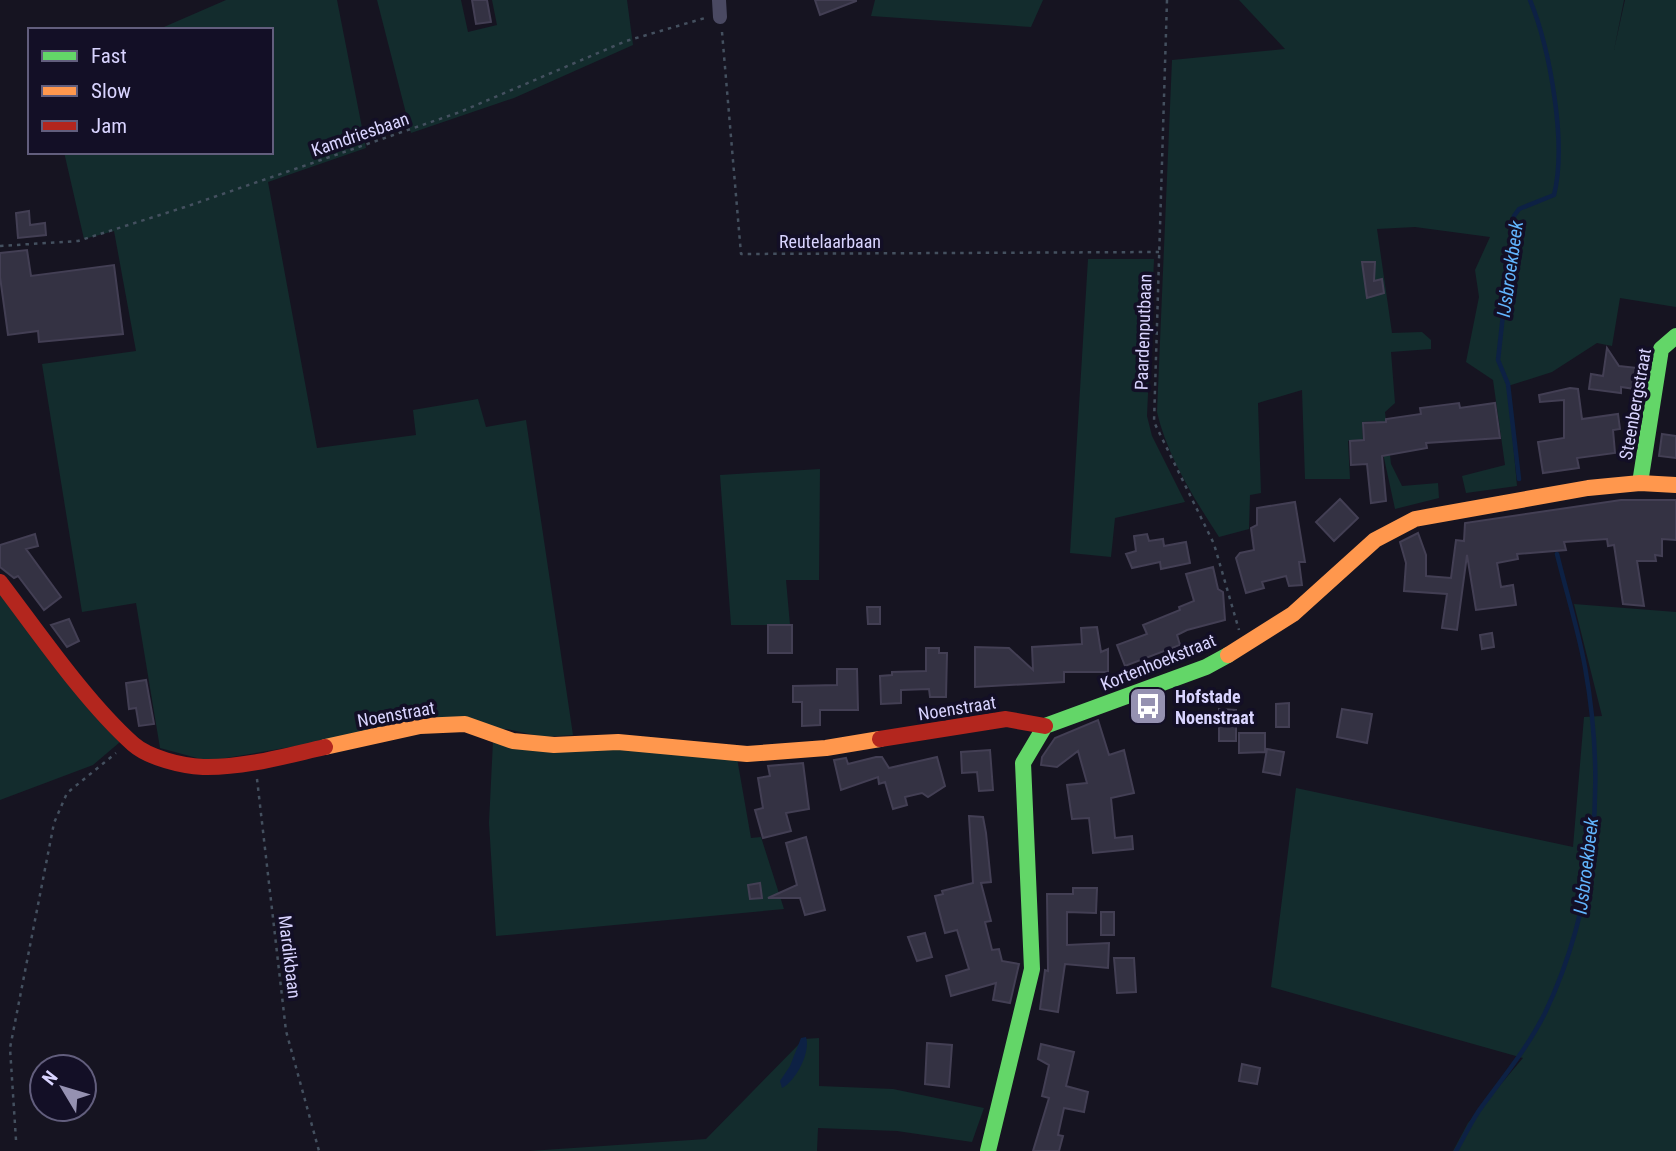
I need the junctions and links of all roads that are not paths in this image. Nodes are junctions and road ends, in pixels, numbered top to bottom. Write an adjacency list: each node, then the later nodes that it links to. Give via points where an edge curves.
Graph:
1 (719, 0): 2 (street)
2 (720, 17)
3 (1676, 336): 4 (street, Steenbergstraat, via 1661,349)
4 (1640, 483): 5 (street, Kortenhoekstraat); 7 (street, Kortenhoekstraat, via 1415,519 1375,540 1293,614 1244,647 1206,667)
5 (1676, 485)
6 (0, 582): 7 (street, Noenstraat, via 130,741 156,757 179,763 251,764 420,726 465,724 513,741 554,745 618,742 747,754 826,748 1006,719)
7 (1045, 726): 8 (street, via 1023,763 1032,969)
8 (988, 1151)

